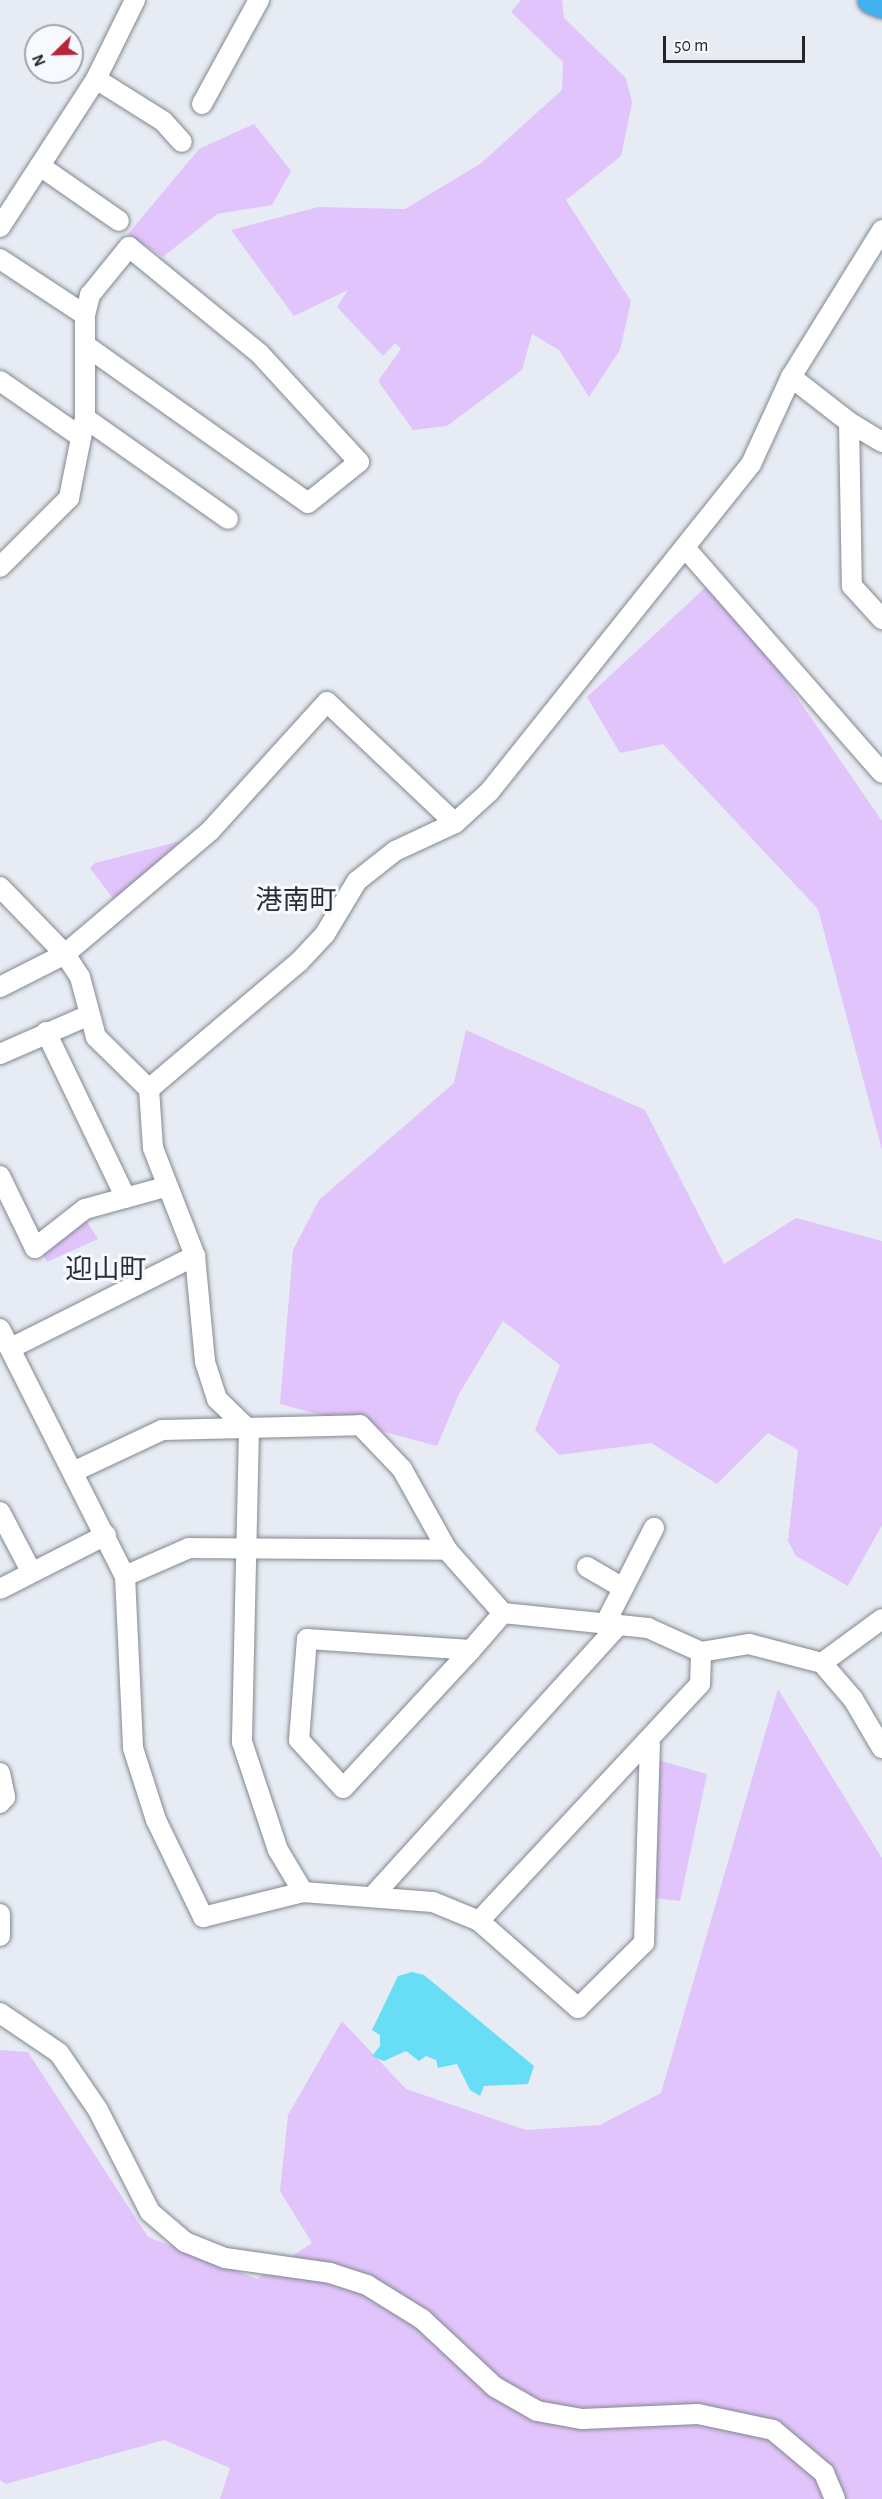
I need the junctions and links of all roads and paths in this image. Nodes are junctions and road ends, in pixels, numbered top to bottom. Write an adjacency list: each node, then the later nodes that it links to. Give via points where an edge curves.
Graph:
1 (135, 0): 5 (street)
2 (259, 0): 6 (street)
3 (872, 0): 4 (highway)
4 (882, 4)
5 (96, 79): 7 (street, via 163,121); 8 (street)
6 (202, 104)
7 (182, 142)
8 (40, 166): 9 (street); 10 (street)
9 (119, 221)
10 (0, 227)
11 (882, 230): 15 (street)
12 (0, 259): 13 (street)
13 (85, 315): 14 (street); 14 (street, via 90,295 129,247 259,353 359,462 308,503)
14 (85, 345): 17 (street)
15 (791, 377): 18 (street); 22 (street, via 751,464)
16 (0, 381): 19 (street)
17 (85, 418): 19 (street); 21 (street)
18 (849, 422): 20 (street); 24 (street, via 852,586)
19 (81, 437): 23 (street, via 69,498)
20 (882, 442)
21 (228, 519)
22 (687, 550): 25 (street); 26 (street, via 628,615 490,791)
23 (0, 567)
24 (882, 619)
25 (882, 773)
26 (455, 823): 28 (street, via 327,702 210,831); 33 (street, via 395,851 357,881 325,934 299,962)
27 (0, 887): 28 (street)
28 (65, 954): 29 (street); 30 (street, via 81,977)
29 (0, 987)
30 (87, 1016): 31 (street); 33 (street, via 96,1037)
31 (46, 1032): 32 (street); 36 (street)
32 (0, 1054)
33 (149, 1089): 35 (street, via 153,1148)
34 (0, 1176): 36 (street, via 35,1248 85,1209)
35 (165, 1187): 36 (street); 37 (street)
36 (126, 1198)
37 (195, 1256): 39 (street); 40 (street, via 205,1362 217,1399)
38 (0, 1329): 39 (street)
39 (10, 1348): 41 (street)
40 (249, 1430): 41 (street, via 162,1430); 45 (street, via 360,1425 402,1469); 46 (street)
41 (75, 1471): 44 (street)
42 (0, 1512): 48 (street)
43 (654, 1528): 50 (street)
44 (106, 1535): 48 (street); 49 (street)
45 (447, 1550): 46 (street); 52 (street)
46 (245, 1551): 49 (street, via 189,1548); 62 (street, via 242,1742 278,1850)
47 (587, 1567): 50 (street)
48 (31, 1571): 51 (street)
49 (125, 1576): 62 (street, via 133,1748 156,1820 203,1917)
50 (623, 1588): 54 (street)
51 (0, 1589)
52 (503, 1613): 54 (street); 55 (street)
53 (882, 1619): 57 (street)
54 (612, 1625): 56 (street, via 648,1628); 63 (street)
55 (471, 1650): 55 (street, via 344,1788 299,1740 307,1639)
56 (700, 1652): 57 (street, via 750,1644); 58 (street, via 700,1684)
57 (822, 1663): 59 (street, via 853,1699)
58 (650, 1744): 65 (street); 65 (street, via 644,1943 578,2008)
59 (882, 1748)
60 (0, 1773): 61 (street, via 5,1797)
61 (0, 1803)
62 (303, 1892): 63 (street)
63 (372, 1897): 65 (street, via 433,1902)
64 (0, 1914): 66 (street)
65 (479, 1921)
66 (0, 1936)
67 (0, 2013): 68 (street, via 31,2029 83,2083 139,2194 167,2230 225,2258 330,2273 394,2298 512,2397 561,2417 699,2414 773,2430 824,2473)
68 (835, 2499)

